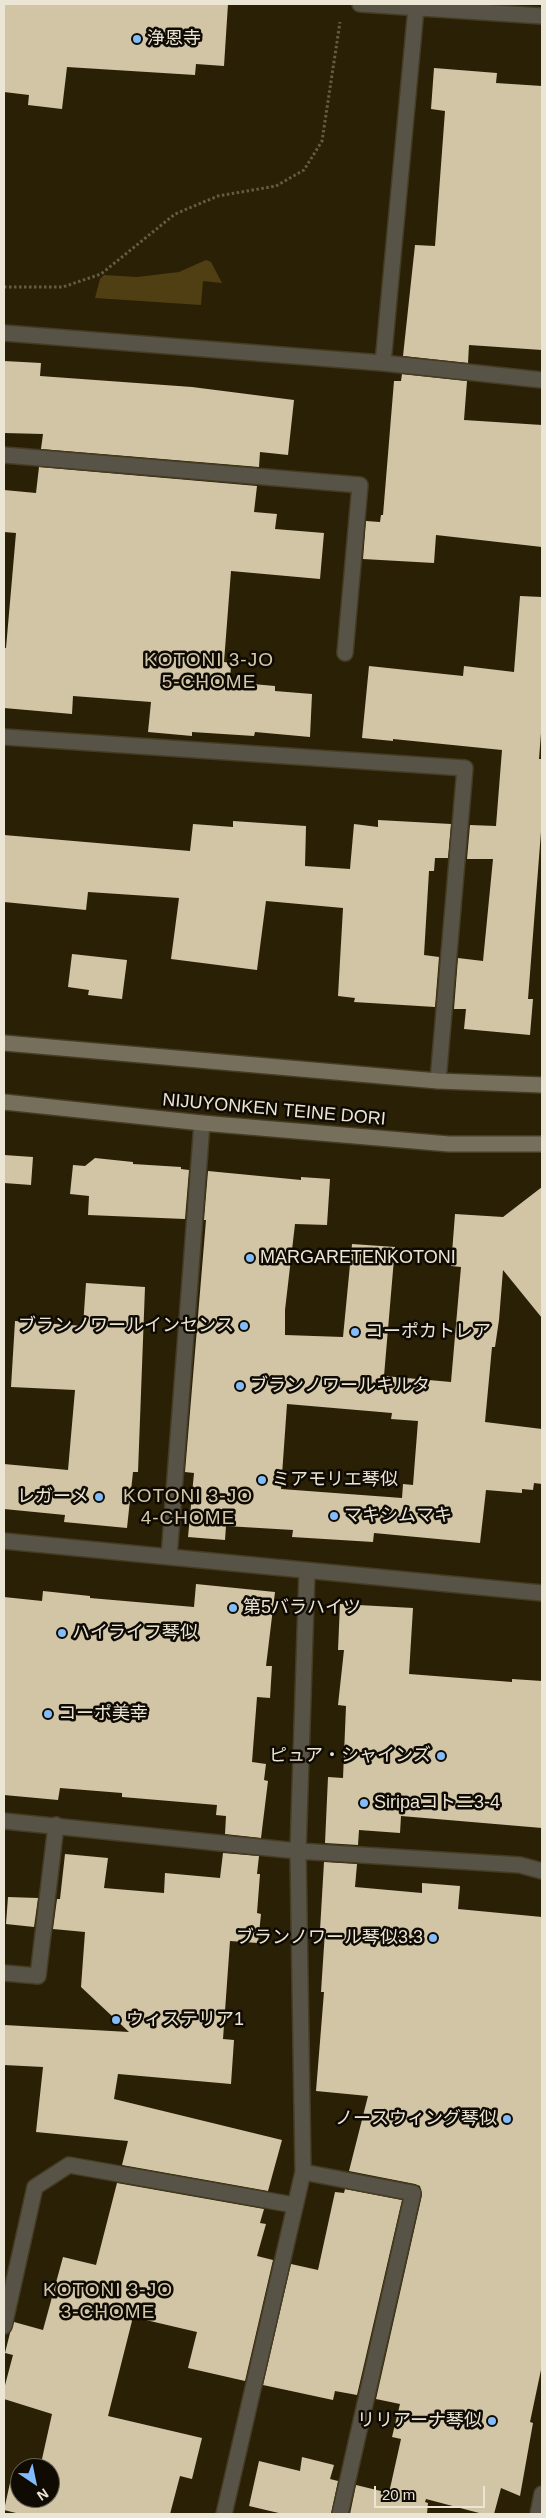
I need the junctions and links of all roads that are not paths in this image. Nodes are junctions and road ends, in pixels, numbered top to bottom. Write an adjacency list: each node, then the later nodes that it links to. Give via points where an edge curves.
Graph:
1 (360, 4): 2 (street)
2 (416, 8): 3 (street); 5 (street)
3 (542, 16)
4 (4, 333): 5 (street)
5 (382, 363): 6 (street)
6 (542, 380)
7 (4, 454): 8 (street, via 360,485)
8 (345, 653)
9 (4, 737): 11 (street, via 465,768)
10 (4, 1043): 11 (street)
11 (438, 1080): 12 (street)
12 (542, 1085)
13 (4, 1102): 14 (street, NIJUYONKEN TEINE DORI)
14 (202, 1123): 15 (street, NIJUYONKEN TEINE DORI, via 449,1144); 17 (street)
15 (542, 1144)
16 (4, 1541): 17 (street)
17 (169, 1557): 18 (street)
18 (307, 1572): 19 (street); 22 (street)
19 (542, 1593)
20 (4, 1821): 21 (street)
21 (56, 1825): 22 (street); 24 (street, via 38,1976)
22 (298, 1851): 23 (street, via 520,1865); 25 (street)
23 (542, 1871)
24 (4, 1973)
25 (303, 2172): 26 (street); 30 (street, via 413,2193)
26 (294, 2205): 27 (street, via 69,2165 35,2187); 29 (street)
27 (4, 2326)
28 (542, 2494): 31 (street)
29 (224, 2514)
30 (340, 2514)
31 (538, 2514)

